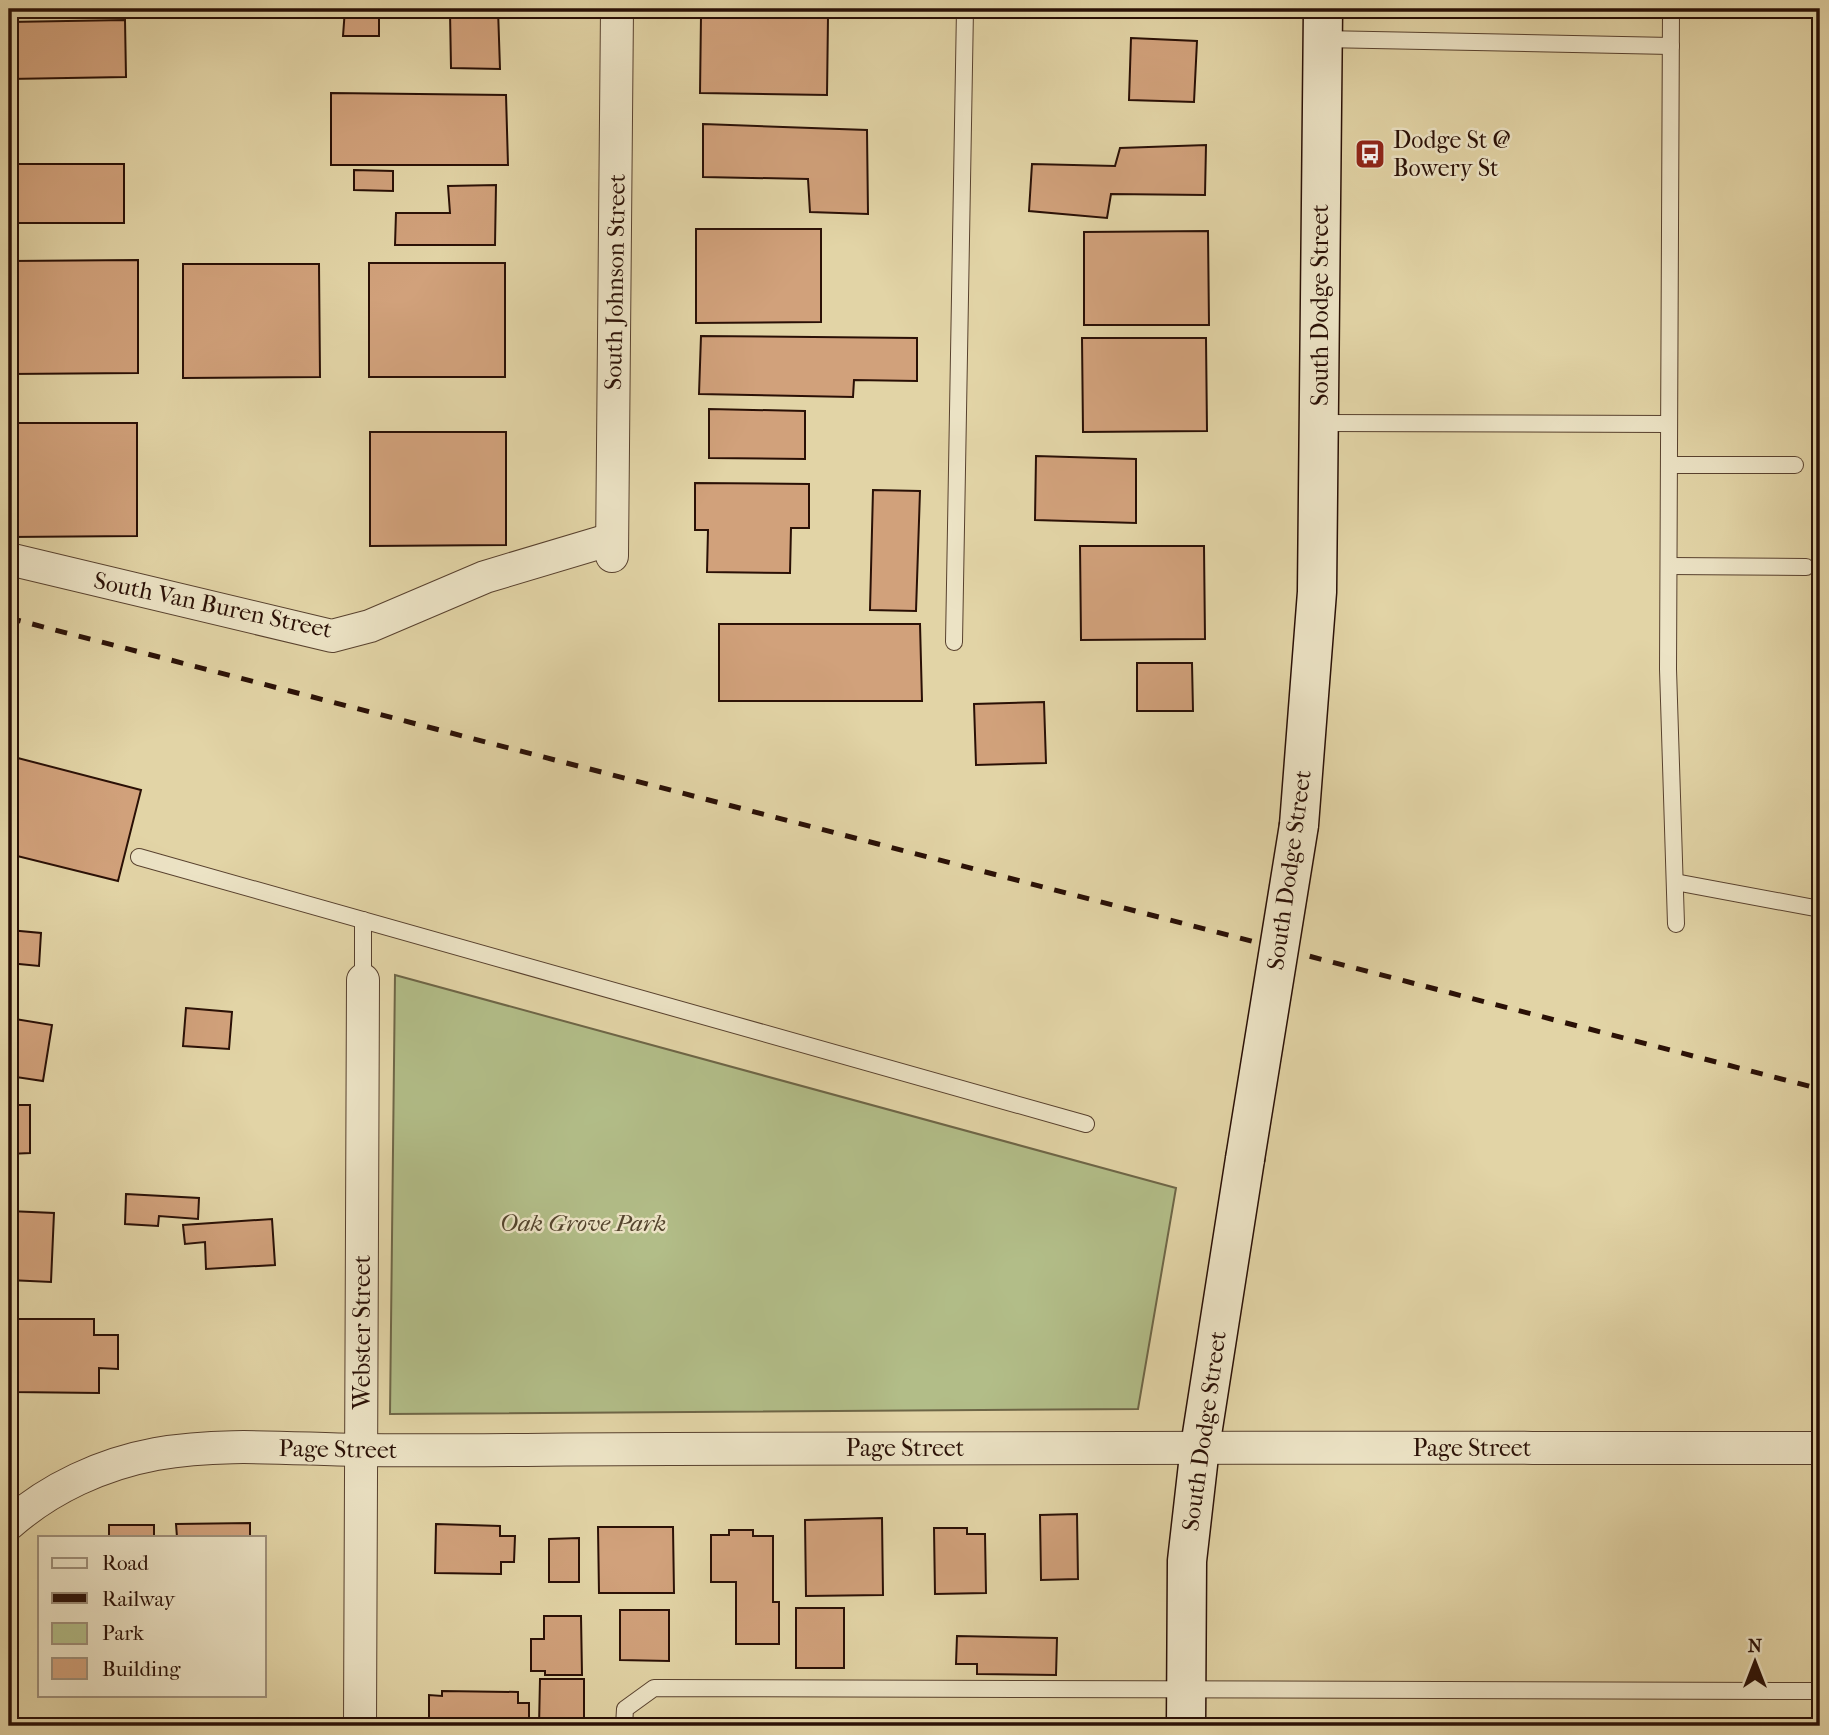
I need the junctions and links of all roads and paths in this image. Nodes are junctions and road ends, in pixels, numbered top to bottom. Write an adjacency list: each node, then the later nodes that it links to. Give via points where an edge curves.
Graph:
1 (617, 9): 10 (street, South Johnson Street)
2 (965, 9): 14 (lane)
3 (1671, 9): 5 (lane)
4 (1322, 24): 5 (lane); 6 (main road, South Dodge Street)
5 (1671, 46): 7 (lane)
6 (1319, 423): 7 (lane); 22 (main road, South Dodge Street, bridge, via 1317,592 1299,825)
7 (1670, 424): 8 (lane)
8 (1669, 465): 9 (lane); 12 (lane)
9 (1795, 465)
10 (612, 547): 11 (street, South Van Buren Street, via 485,578 370,626 332,636)
11 (9, 559)
12 (1669, 566): 13 (lane); 16 (lane)
13 (1806, 566)
14 (954, 642)
15 (139, 857): 18 (lane)
16 (1675, 882): 17 (lane); 19 (lane)
17 (1820, 909)
18 (363, 920): 20 (lane); 21 (lane)
19 (1676, 924)
20 (363, 980): 24 (street, Webster Street)
21 (1086, 1124)
22 (1200, 1447): 23 (street, Page Street); 24 (street, Page Street); 26 (main road, South Dodge Street, via 1187,1561)
23 (1820, 1448)
24 (361, 1450): 25 (street, Page Street, via 213,1447 157,1454 74,1480); 28 (street, Webster Street)
25 (9, 1524)
26 (1186, 1689): 27 (lane); 29 (lane, via 654,1688 625,1709); 30 (main road, South Dodge Street)
27 (1820, 1690)
28 (360, 1726)
29 (624, 1726)
30 (1186, 1726)

